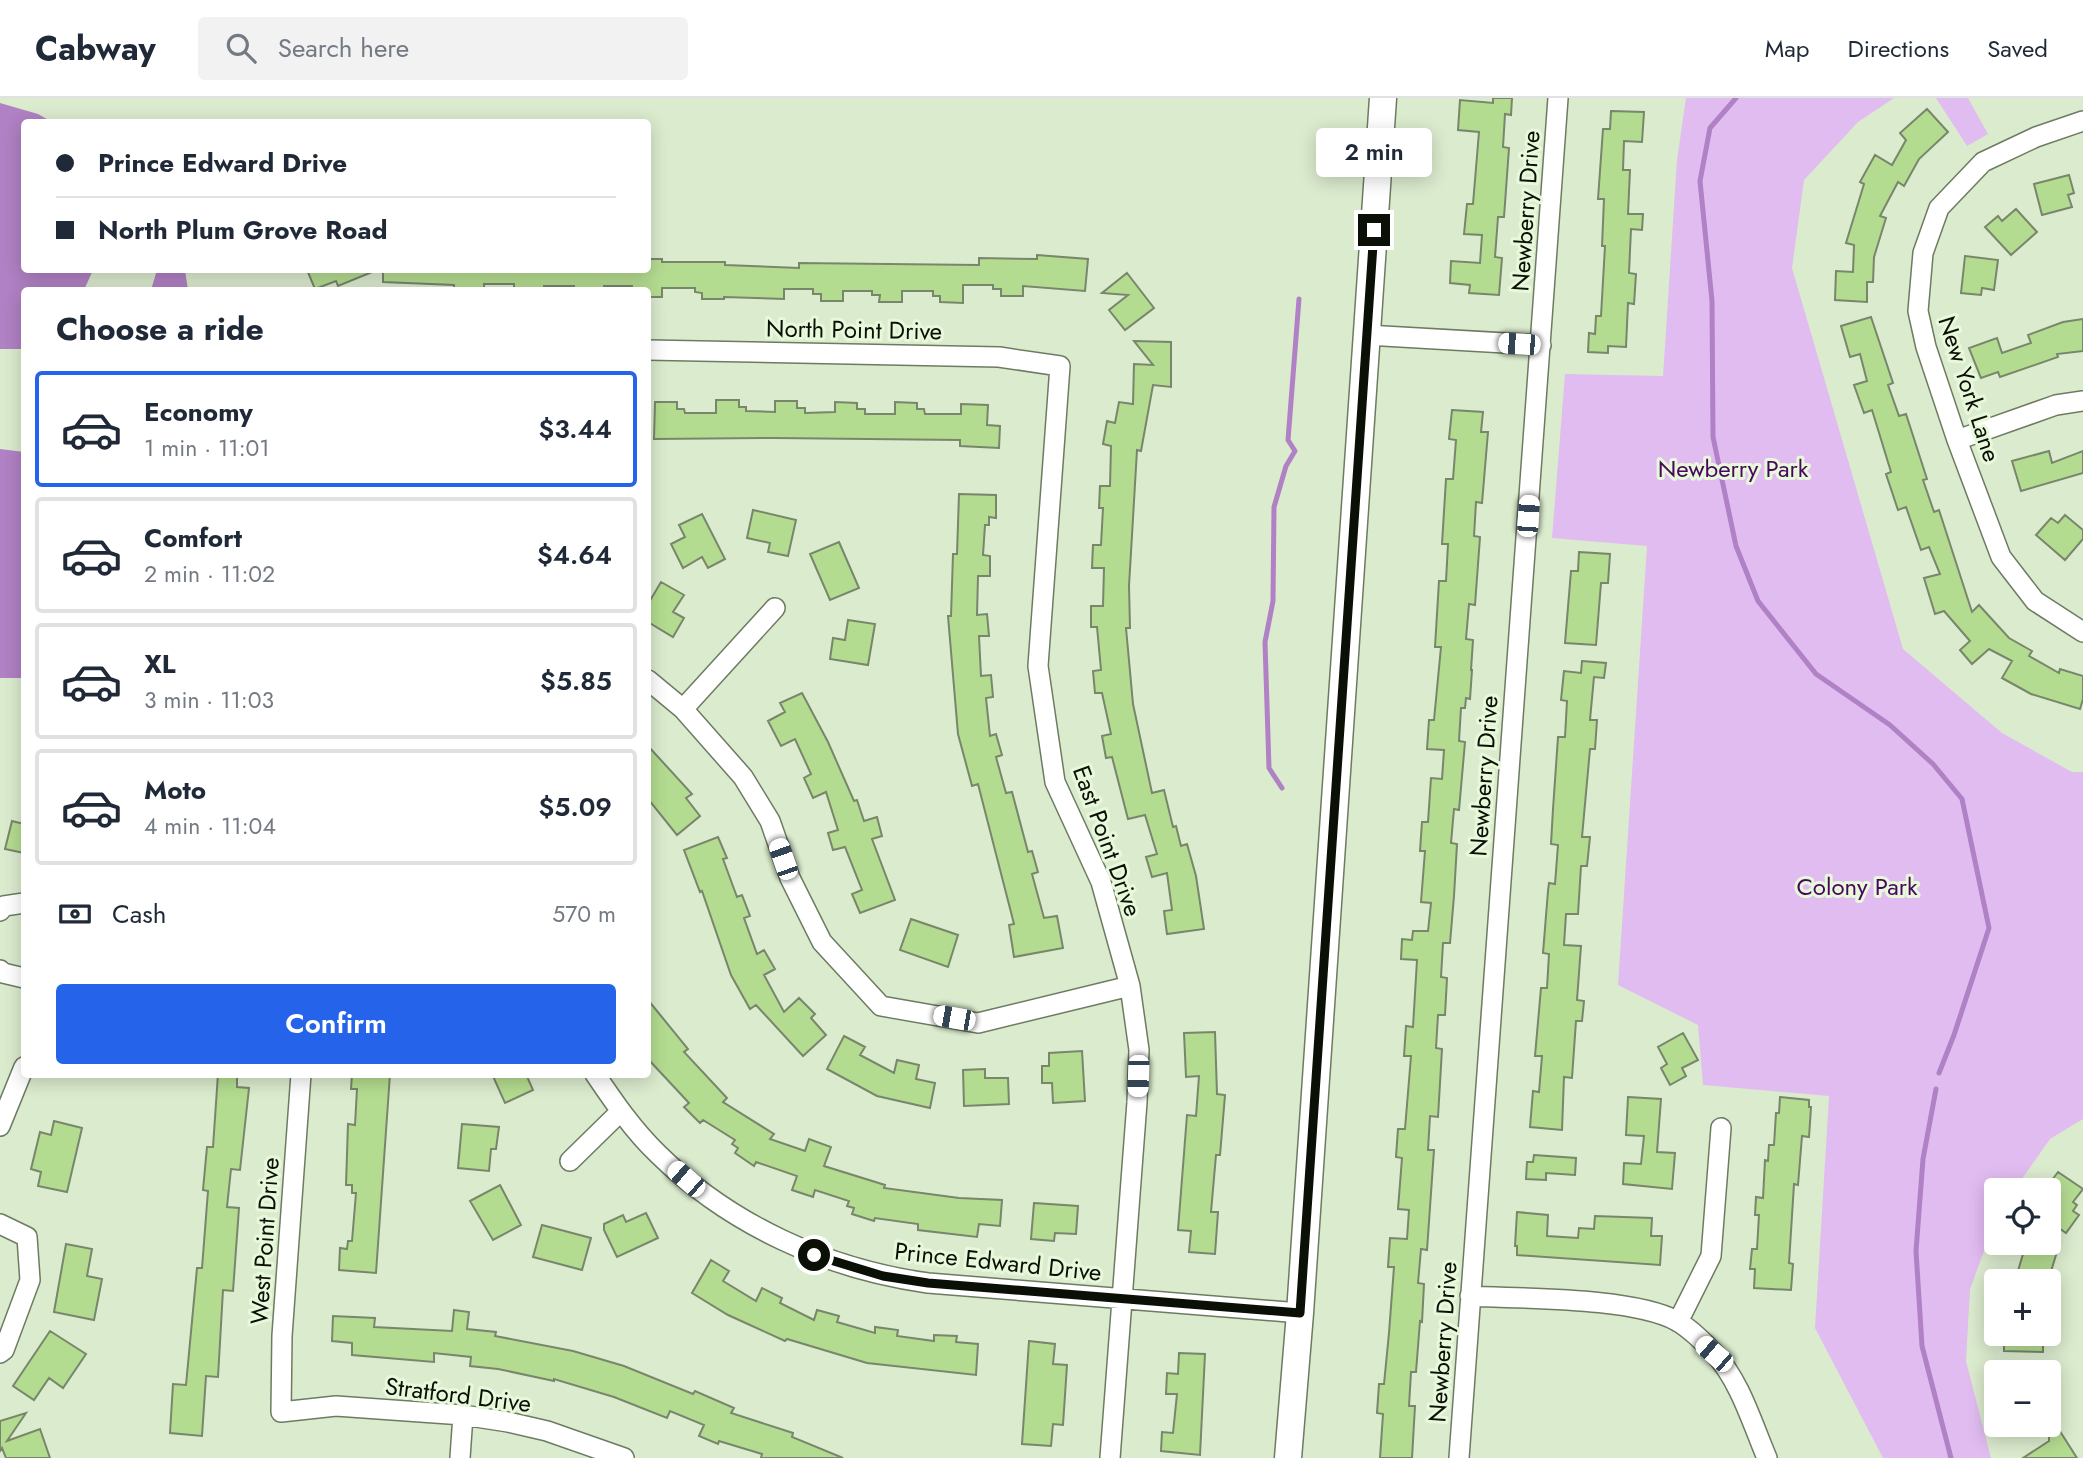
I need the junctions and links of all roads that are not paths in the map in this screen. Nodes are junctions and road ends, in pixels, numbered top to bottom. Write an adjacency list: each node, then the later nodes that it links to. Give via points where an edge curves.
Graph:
1 (1383, 98): 4 (street)
2 (1558, 98): 5 (street, Newberry Drive)
3 (2083, 121): 9 (street, New York Lane, via 1983,162 1939,208 1923,253 1918,311)
4 (1366, 335): 5 (street); 29 (street)
5 (1541, 345): 27 (street, Newberry Drive)
6 (651, 350): 7 (street, North Point Drive, via 999,357)
7 (1059, 366): 18 (street, East Point Drive, via 1038,666 1055,782 1101,882)
8 (2083, 401): 9 (street, via 2056,405)
9 (1957, 440): 11 (street, New York Lane, via 2000,556 2035,601)
10 (775, 608): 13 (street)
11 (2083, 632)
12 (651, 682): 13 (street)
13 (683, 709): 18 (street, via 743,777 770,821 790,878 822,942 881,1006 978,1023)
14 (21, 903): 15 (street, via 4,905)
15 (0, 911)
16 (0, 970): 17 (street)
17 (21, 977)
18 (1129, 986): 28 (street, East Point Drive, via 1139,1050)
19 (21, 1074): 23 (street)
20 (302, 1078): 32 (street, West Point Drive, via 282,1336)
21 (597, 1078): 22 (street, Prince Edward Drive)
22 (620, 1112): 25 (street); 28 (street, Prince Edward Drive, via 657,1154 701,1192 742,1219 814,1255 901,1280)
23 (0, 1126)
24 (1721, 1128): 30 (street, via 1711,1256)
25 (570, 1160)
26 (0, 1224): 31 (street, via 27,1237 30,1280)
27 (1470, 1296): 30 (street, via 1597,1303 1643,1310); 38 (street, Newberry Drive)
28 (1122, 1298): 29 (street, Prince Edward Drive); 36 (street, East Point Drive)
29 (1300, 1313): 37 (street)
30 (1678, 1322): 39 (street, via 1714,1354 1738,1390)
31 (0, 1353)
32 (281, 1412): 33 (street, Stratford Drive, via 335,1406)
33 (463, 1415): 34 (street); 35 (street, Stratford Drive, via 547,1431)
34 (460, 1458)
35 (624, 1458)
36 (1110, 1458)
37 (1288, 1458)
38 (1459, 1458)
39 (1767, 1458)

